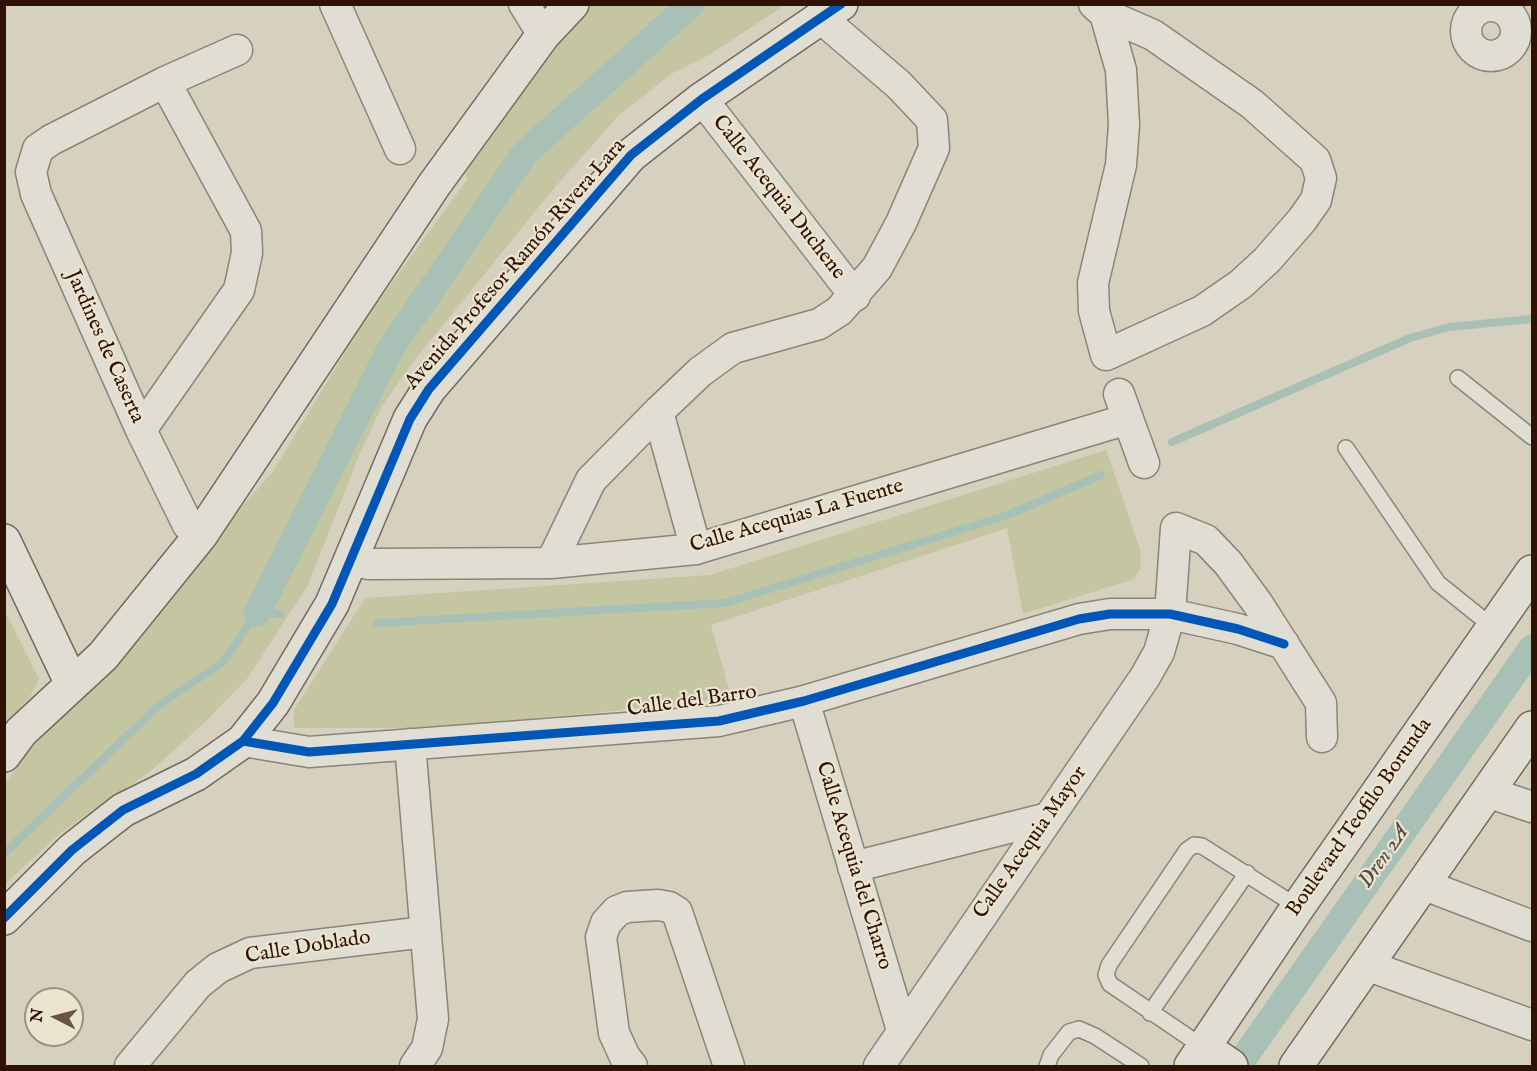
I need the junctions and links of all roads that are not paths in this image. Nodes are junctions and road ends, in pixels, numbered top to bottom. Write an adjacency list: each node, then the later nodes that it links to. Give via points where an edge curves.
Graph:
1 (335, 4): 12 (street)
2 (524, 4): 8 (street)
3 (572, 4): 8 (street)
4 (1508, 8): 7 (street, via 1486,6); 7 (street, via 1516,32 1510,47 1497,55 1474,49)
5 (1100, 9): 5 (street, via 1153,35 1252,104 1315,160 1321,178 1316,200 1302,220 1241,284 1202,311 1106,355 1094,311 1093,283 1121,165 1124,125 1121,69)
6 (831, 12): 11 (street, Avenida Profesor Ramón Rivera Lara); 13 (street, via 924,109 934,132 928,165 901,223 877,268)
7 (1461, 12)
8 (543, 35): 20 (street, via 434,185)
9 (237, 50): 10 (street)
10 (165, 82): 16 (street, via 246,231 247,253 239,290); 16 (street, Jardines de Caserta, via 51,140 38,150 31,172 36,194)
11 (702, 99): 13 (street, Calle Acequia Duchene); 23 (street, Avenida Profesor Ramón Rivera Lara, via 632,155 429,389 410,419)
12 (400, 149)
13 (855, 296): 15 (street, via 819,324 733,348 700,372)
14 (1458, 378): 17 (lane)
15 (658, 412): 22 (street); 24 (street, via 591,480)
16 (141, 430): 20 (street, Jardines de Caserta, via 188,525)
17 (1533, 437)
18 (1346, 447): 27 (lane, via 1438,583)
19 (1144, 463): 22 (street, Calle Acequias La Fuente, via 1123,407)
20 (200, 536): 29 (street, via 103,656)
21 (4, 541): 29 (street)
22 (696, 549): 24 (street, Calle Acequias La Fuente)
23 (350, 560): 24 (street, Calle Acequias La Fuente, via 369,564); 33 (street, Avenida Profesor Ramón Rivera Lara, via 332,604 273,703)
24 (551, 563)
25 (1533, 572): 27 (street, Boulevard Teofilo Borunda)
26 (1170, 614): 28 (street, Calle del Barro); 28 (street, Calle Acequia Mayor, via 1176,528 1206,540 1214,548); 30 (street, Calle del Barro, via 1110,614 1080,619); 38 (street, Calle Acequia Mayor, via 1159,652 1145,678)
27 (1494, 628): 42 (street, Boulevard Teofilo Borunda)
28 (1284, 644): 32 (street, via 1321,703)
29 (72, 684): 35 (street, via 21,732)
30 (804, 702): 34 (street, Calle del Barro, via 719,721); 39 (street, Calle Acequia del Charro)
31 (1533, 728): 36 (street)
32 (1322, 737)
33 (243, 741): 34 (street, Calle del Barro, via 309,752); 43 (street, Avenida Profesor Ramón Rivera Lara, via 196,774 123,810 72,850)
34 (410, 744): 45 (street)
35 (4, 755)
36 (1487, 792): 37 (street); 41 (street)
37 (1533, 807)
38 (1048, 818): 39 (street); 49 (street, Calle Acequia Mayor)
39 (853, 867): 49 (street, Calle Acequia del Charro)
40 (1247, 873): 42 (lane); 47 (lane); 47 (lane, via 1203,846 1194,845 1180,860 1109,964 1106,975 1110,984)
41 (1422, 884): 44 (street); 46 (street)
42 (1298, 907): 50 (street, Boulevard Teofilo Borunda)
43 (4, 918)
44 (1533, 926)
45 (425, 932): 51 (street, Calle Doblado, via 250,953 218,968 198,984); 52 (street, via 433,1019 427,1048)
46 (1366, 964): 48 (street); 58 (street)
47 (1150, 1013): 50 (lane)
48 (1533, 1024)
49 (902, 1030): 55 (street, Calle Acequia Mayor)
50 (1211, 1059)
51 (130, 1066)
52 (416, 1066)
53 (632, 1066): 54 (street, via 614,1033 601,937 606,923 617,911 658,905 676,912)
54 (729, 1066)
55 (879, 1066)
56 (1047, 1066): 57 (lane, via 1069,1032 1079,1029)
57 (1141, 1066)
58 (1296, 1066)

